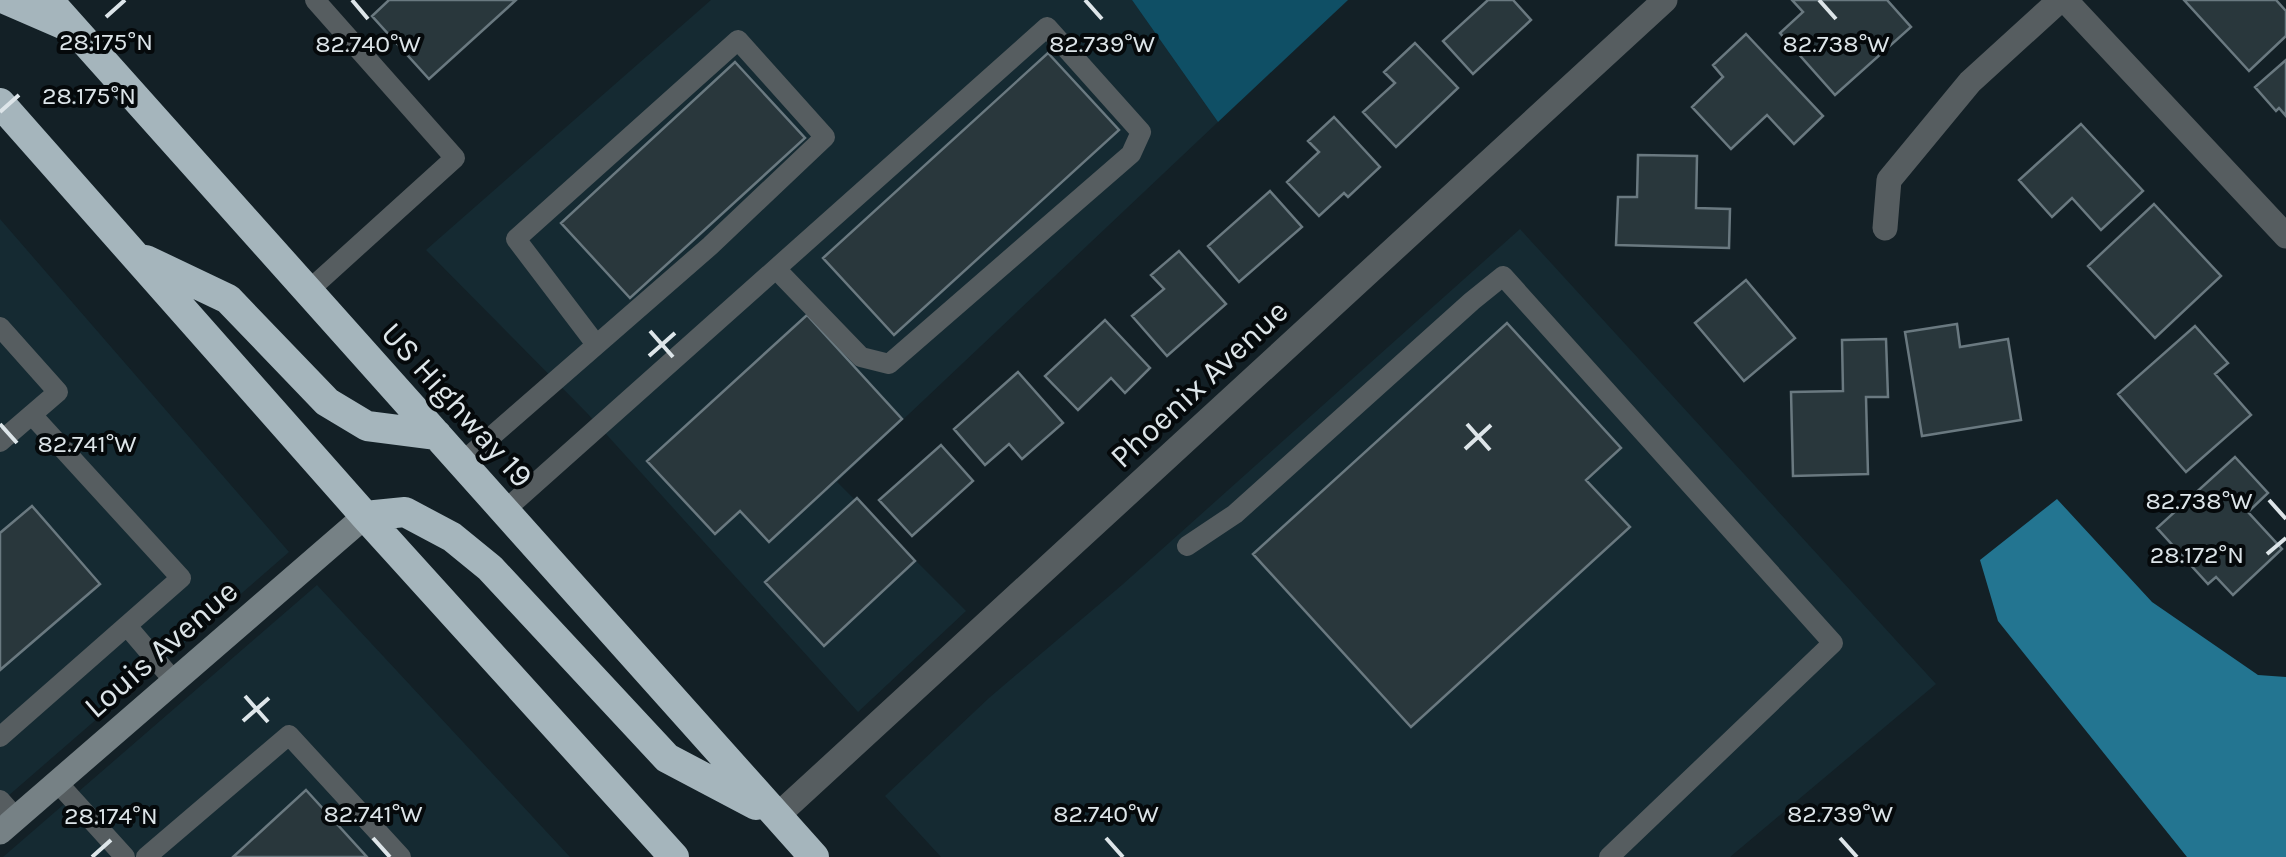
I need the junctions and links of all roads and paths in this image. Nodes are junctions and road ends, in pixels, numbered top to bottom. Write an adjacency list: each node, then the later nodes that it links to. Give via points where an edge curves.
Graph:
1 (8, 0): 6 (highway)
2 (48, 0): 6 (highway, US Highway 19)
3 (314, 0): 12 (lane, via 455,158)
4 (1665, 0): 26 (street, Phoenix Avenue)
5 (2062, 0): 8 (street, via 1970,82 1888,180); 9 (street)
6 (74, 29): 12 (highway, US Highway 19)
7 (4, 115): 10 (highway)
8 (1885, 228)
9 (2286, 236)
10 (134, 255): 16 (highway, via 228,300 340,410 367,426); 20 (highway)
11 (776, 269): 11 (lane, via 861,357 889,364 1131,154 1140,132 1047,28); 19 (lane)
12 (308, 291): 16 (highway, US Highway 19)
13 (0, 328): 15 (lane, via 58,392)
14 (596, 344): 14 (lane, via 825,137 738,40 516,239); 18 (lane)
15 (32, 415): 17 (lane); 22 (lane, via 181,578)
16 (437, 435): 18 (highway, US Highway 19)
17 (0, 442)
18 (461, 462): 19 (highway, US Highway 19)
19 (504, 511): 26 (highway, US Highway 19)
20 (365, 516): 23 (street, Louis Avenue); 26 (highway, via 404,512 452,537 490,568 667,758); 31 (highway)
21 (1187, 546): 33 (lane, via 1235,514 1503,276 1833,643)
22 (127, 626): 23 (lane); 24 (lane)
23 (174, 680): 25 (street, Louis Avenue)
24 (0, 737)
25 (57, 782): 27 (street, Louis Avenue); 28 (lane)
26 (777, 816): 32 (highway, US Highway 19)
27 (5, 817)
28 (125, 857)
29 (146, 857): 30 (lane, via 289,735)
30 (401, 857)
31 (674, 857)
32 (814, 857)
33 (1609, 857)

